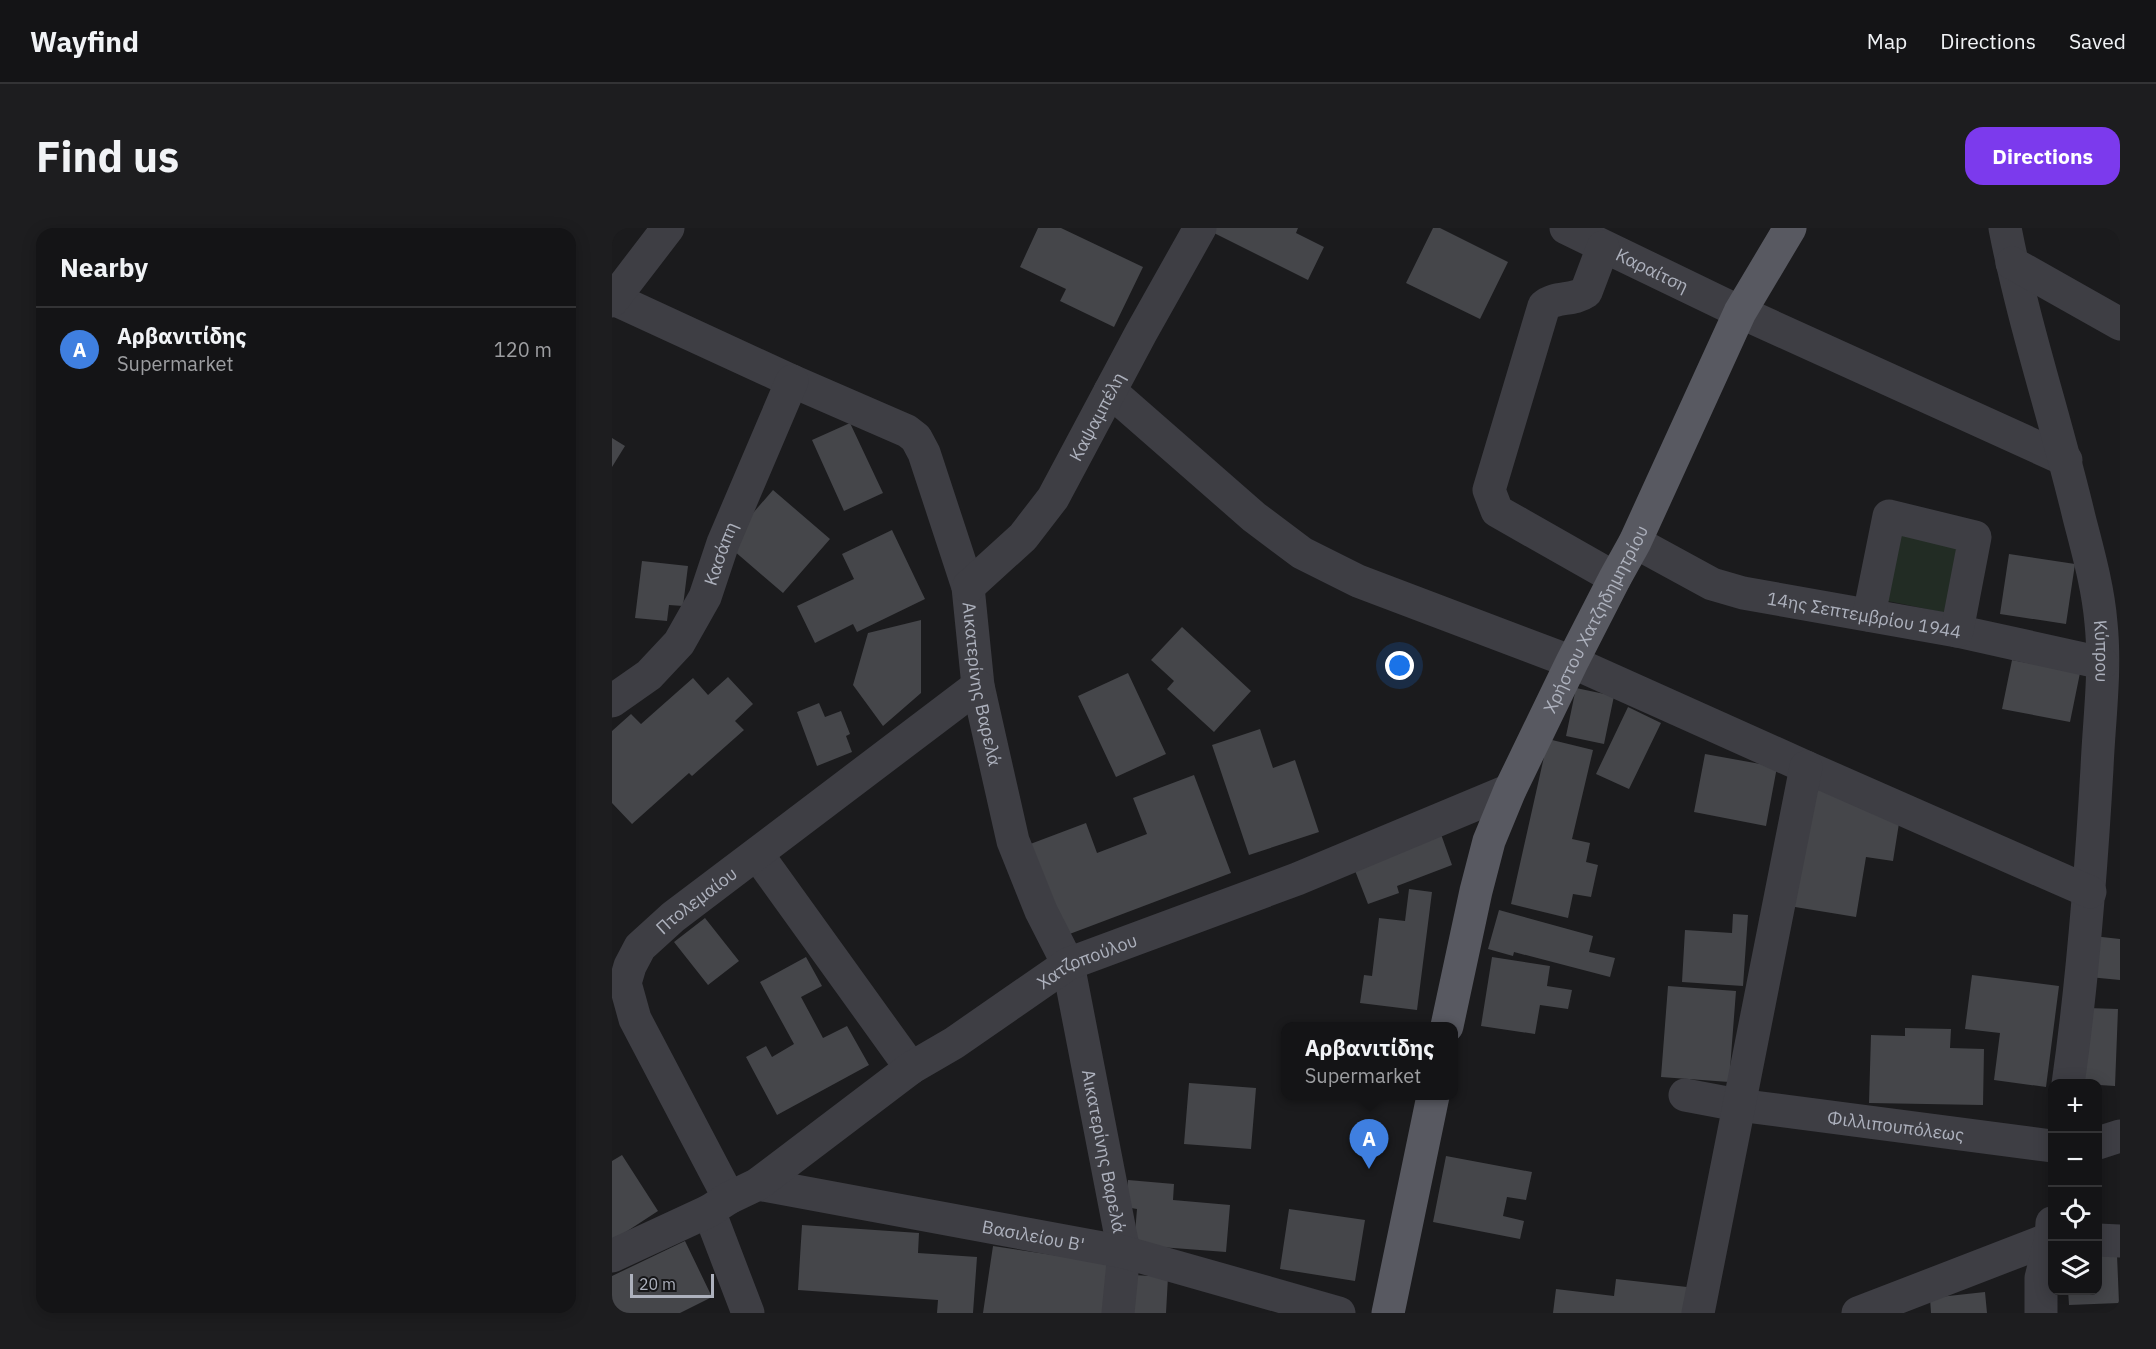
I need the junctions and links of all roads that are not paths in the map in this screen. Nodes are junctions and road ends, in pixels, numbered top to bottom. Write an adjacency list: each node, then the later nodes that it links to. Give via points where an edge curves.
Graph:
1 (668, 228): 8 (street)
2 (1200, 228): 12 (street, Καψαμπέλη)
3 (1566, 228): 6 (street, Καραίτση)
4 (1790, 228): 9 (main road, Χρήστου Χατζηδημητρίου)
5 (2005, 228): 7 (street, Κύπρου)
6 (1603, 247): 9 (street, Καραίτση); 15 (street, via 1586,292 1544,306 1489,490 1497,511)
7 (2012, 263): 10 (street); 13 (street, Κύπρου)
8 (613, 299): 11 (street, Αικατερίνης Βαρελά)
9 (1740, 312): 13 (street, Καραίτση); 14 (main road, Χρήστου Χατζηδημητρίου)
10 (2120, 324)
11 (792, 381): 16 (street, Αικατερίνης Βαρελά, via 871,414 916,438); 22 (street, Κασάπη, via 723,543 705,597 679,643 649,675)
12 (1110, 391): 16 (street, Καψαμπέλη, via 1053,498 1023,537); 19 (street, via 1254,517 1302,553 1358,581)
13 (2066, 460): 20 (street, Κύπρου, via 2097,591)
14 (1635, 543): 15 (main road, Χρήστου Χατζηδημητρίου); 17 (street, 14ης Σεπτεμβρίου 1944, via 1712,584)
15 (1615, 578): 19 (main road, Χρήστου Χατζηδημητρίου)
16 (968, 587): 21 (street, Αικατερίνης Βαρελά)
17 (1869, 615): 18 (street, 14ης Σεπτεμβρίου 1944); 18 (street, via 1888,516 1975,537)
18 (1957, 631): 20 (street, 14ης Σεπτεμβρίου 1944)
19 (1572, 662): 23 (street); 24 (main road, Χρήστου Χατζηδημητρίου)
20 (2102, 663): 26 (street, Κύπρου)
21 (978, 686): 25 (street, Πτολεμαίου); 27 (street, Αικατερίνης Βαρελά, via 1013,841 1041,911)
22 (612, 701)
23 (1806, 767): 26 (street); 33 (street)
24 (1510, 789): 27 (street, Χατζοπούλου, via 1297,879); 28 (main road, Χρήστου Χατζηδημητρίου, via 1489,841)
25 (757, 854): 29 (street); 37 (street, Πτολεμαίου, via 640,947 625,983 635,1019)
26 (2090, 892): 30 (street, Κύπρου)
27 (1068, 964): 29 (street, Χατζοπούλου); 42 (street, Αικατερίνης Βαρελά)
28 (1448, 1022)
29 (911, 1068): 37 (street, Χατζοπούλου)
30 (2069, 1079)
31 (1685, 1095): 33 (street, Φιλλιπουπόλεως)
32 (1432, 1100): 47 (main road)
33 (1738, 1105): 36 (street, Φιλλιπουπόλεως); 48 (street)
34 (2120, 1136): 35 (street)
35 (2102, 1141)
36 (2048, 1145)
37 (732, 1197): 42 (street, Βασιλείου Β'); 43 (street); 44 (street, Πτολεμαίου)
38 (2048, 1234): 49 (street)
39 (2102, 1240): 41 (street)
40 (2050, 1241): 50 (street, via 2041,1278)
41 (2120, 1241)
42 (1124, 1252): 45 (street, Αικατερίνης Βαρελά); 46 (street, Βασιλείου Β')
43 (612, 1256)
44 (748, 1313)
45 (1118, 1313)
46 (1339, 1313)
47 (1388, 1313)
48 (1698, 1313)
49 (1858, 1313)
50 (2041, 1313)

